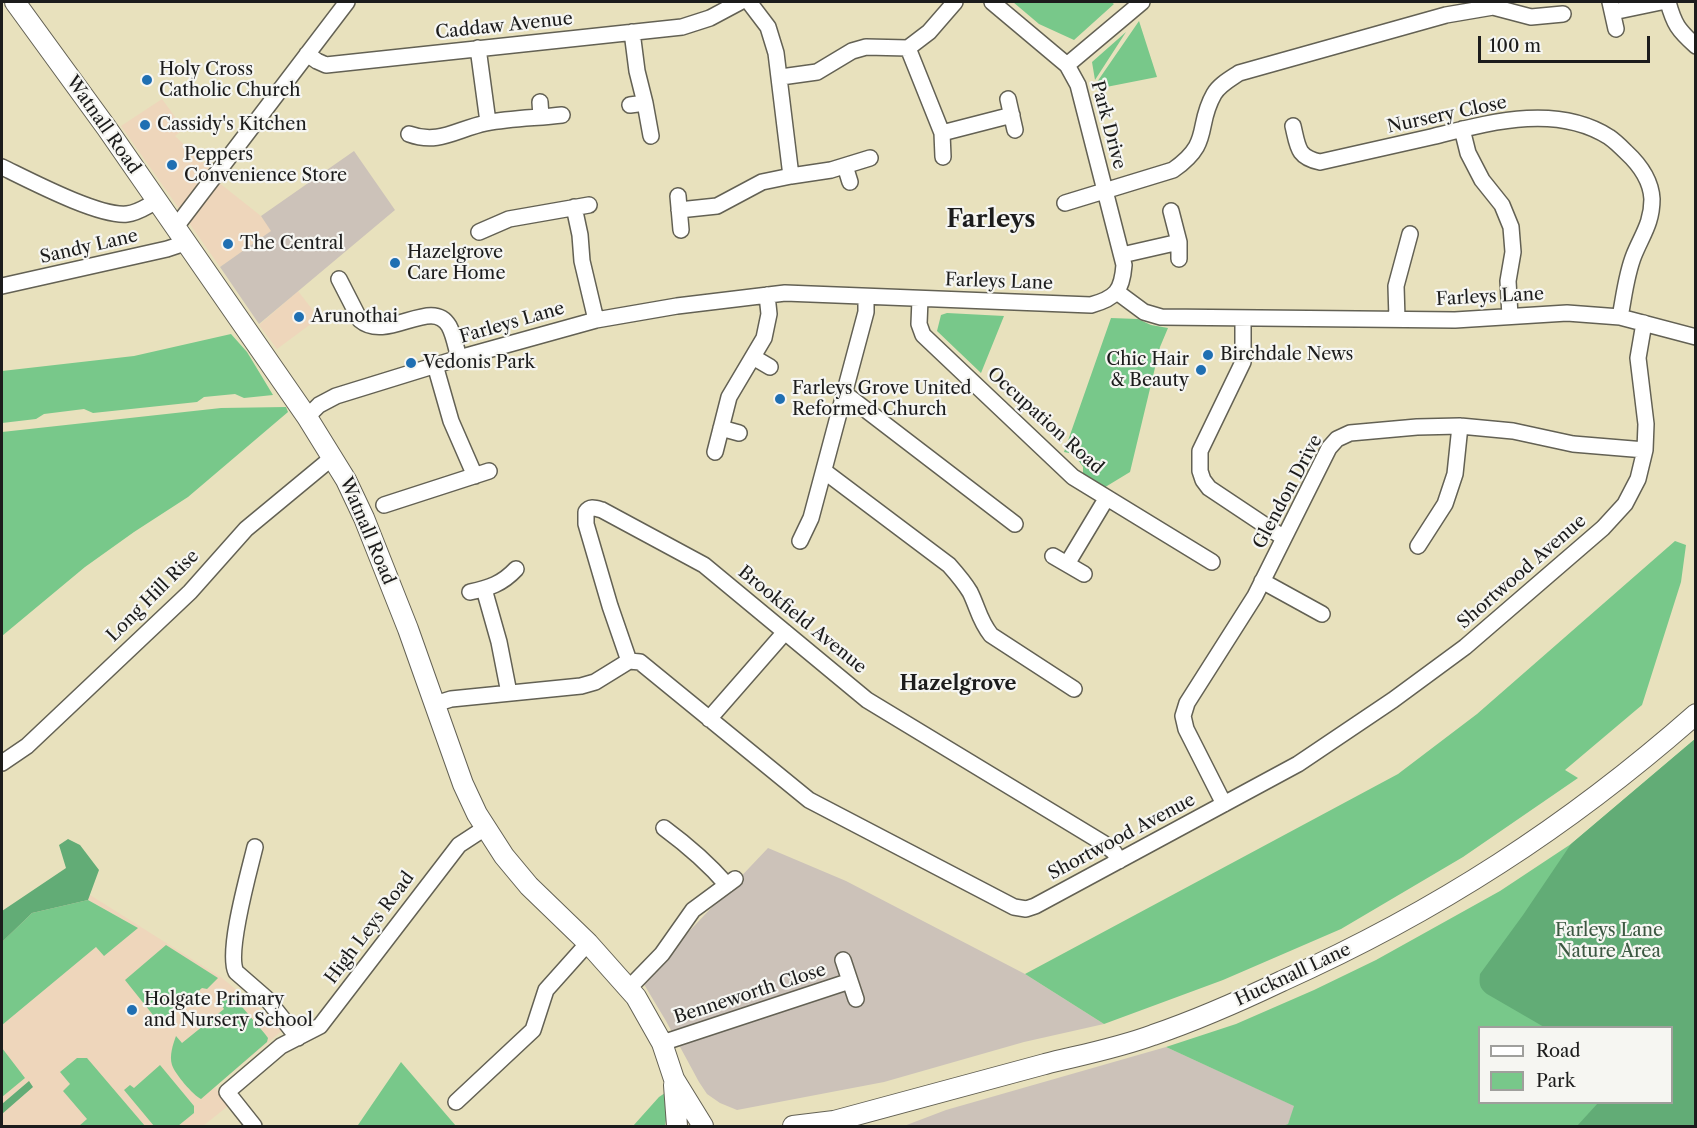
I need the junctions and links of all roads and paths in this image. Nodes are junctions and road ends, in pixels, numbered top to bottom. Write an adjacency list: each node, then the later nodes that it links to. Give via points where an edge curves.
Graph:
1 (15, 2): 36 (main road, Watnall Road)
2 (346, 2): 18 (street)
3 (740, 2): 10 (street, Caddaw Avenue)
4 (749, 2): 20 (street, via 768,27)
5 (955, 2): 17 (street, via 929,32)
6 (992, 2): 19 (street, Park Drive)
7 (1142, 2): 19 (street)
8 (1661, 2): 11 (street)
9 (1668, 2): 15 (street, via 1673,22)
10 (720, 7): 14 (street, Caddaw Avenue, via 697,24)
11 (1611, 7): 13 (street)
12 (1563, 14): 35 (street, via 1531,17 1493,7 1446,15 1239,73 1214,93 1202,138 1186,161 1173,170)
13 (1616, 29)
14 (632, 32): 16 (street, Caddaw Avenue); 27 (street, via 638,104)
15 (1695, 46)
16 (478, 48): 18 (street, Caddaw Avenue, via 326,65); 23 (street)
17 (908, 48): 20 (street, via 866,47 817,72); 26 (street)
18 (307, 54): 42 (street)
19 (1067, 65): 35 (street, Park Drive, via 1078,85)
20 (781, 77): 33 (street)
21 (1008, 99): 26 (street, via 1014,123)
22 (562, 115): 23 (street, via 540,110)
23 (488, 122): 28 (street, via 448,136)
24 (1293, 126): 25 (street, Nursery Close, via 1299,150 1306,159 1320,162)
25 (1462, 129): 52 (street, via 1468,153 1482,180 1502,205 1511,227); 53 (street, Nursery Close, via 1531,118 1563,120 1610,137 1634,159 1646,177 1652,198 1650,223 1629,269)
26 (942, 133): 29 (street)
27 (651, 136)
28 (416, 141)
29 (943, 157)
30 (870, 158): 31 (street)
31 (845, 166): 33 (street); 34 (street)
32 (2, 167): 36 (street, via 107,212 130,214)
33 (791, 176): 39 (street, via 762,182 717,206 679,203)
34 (850, 182)
35 (1105, 190): 37 (street); 44 (street, Park Drive)
36 (157, 201): 42 (main road, Watnall Road)
37 (1065, 203)
38 (1171, 211): 43 (street)
39 (681, 230)
40 (479, 232): 55 (street, via 509,219 582,206 582,261)
41 (1410, 234): 56 (street, via 1396,286)
42 (180, 235): 47 (street, Sandy Lane, via 167,249); 64 (main road, Watnall Road)
43 (1179, 242): 44 (street); 45 (street)
44 (1122, 255): 48 (street, Park Drive, via 1123,277)
45 (1179, 259)
46 (339, 279): 60 (street, via 366,325 381,328 428,315 444,320 450,326)
47 (2, 286)
48 (1117, 292): 51 (street, Farleys Lane, via 1109,299 1091,304); 54 (street, Farleys Lane, via 1153,316)
49 (767, 295): 50 (street, Farleys Lane); 55 (street, Farleys Lane); 59 (street, via 768,324)
50 (866, 297): 51 (street, Farleys Lane); 63 (street, via 866,312)
51 (920, 299): 72 (street, Occupation Road, via 919,324 923,335 1073,477)
52 (1510, 316): 53 (street, Farleys Lane, via 1567,313); 56 (street, Farleys Lane)
53 (1620, 317): 57 (street, Farleys Lane)
54 (1243, 318): 56 (street, Farleys Lane); 75 (street, via 1243,362 1200,451 1200,471 1209,488)
55 (596, 320): 60 (street, Farleys Lane)
56 (1397, 320)
57 (1644, 323): 58 (street, Farleys Lane); 68 (street, Shortwood Avenue, via 1638,358 1646,424)
58 (1695, 337)
59 (753, 357): 62 (street); 66 (street, via 729,397)
60 (459, 358): 61 (street, Farleys Lane)
61 (435, 365): 64 (street, Farleys Lane, via 336,396); 73 (street, via 451,421 482,473)
62 (770, 367)
63 (844, 393): 71 (street); 74 (street)
64 (307, 417): 70 (main road, Watnall Road)
65 (1460, 426): 68 (street, Glendon Drive, via 1573,444); 75 (street, Glendon Drive, via 1350,433 1337,439); 77 (street, via 1455,474 1445,504)
66 (721, 428): 67 (street); 69 (street)
67 (739, 433)
68 (1644, 450): 91 (street, Shortwood Avenue, via 1638,479 1625,504 1603,528 1465,647 1298,764)
69 (715, 452)
70 (333, 457): 87 (main road, Watnall Road, via 364,518); 90 (street, Long Hill Rise, via 246,530 190,592 27,746)
71 (824, 471): 76 (street, via 812,518); 85 (street, via 949,565 962,579 982,623 992,635)
72 (1106, 499): 78 (street, Occupation Road); 80 (street, via 1060,560)
73 (384, 506)
74 (1015, 524)
75 (1284, 538): 81 (street, Glendon Drive)
76 (800, 541)
77 (1418, 546)
78 (1212, 562)
79 (516, 570): 86 (street, via 506,580 477,591 499,642)
80 (1084, 574)
81 (1262, 582): 82 (street); 91 (street, Glendon Drive, via 1187,703 1183,716)
82 (1322, 614)
83 (785, 632): 84 (street, Brookfield Avenue, via 704,565 602,510 588,508 586,524); 89 (street); 95 (street, Brookfield Avenue, via 867,700 1103,843)
84 (629, 661): 86 (street, via 581,686); 89 (street, Shortwood Avenue, via 644,664)
85 (1074, 689)
86 (509, 693): 87 (street)
87 (435, 704): 92 (main road, Watnall Road, via 463,784)
88 (1695, 714): 105 (main road, Hucknall Lane, via 1646,758 1495,868 1332,959 1151,1036)
89 (709, 718): 95 (street, Shortwood Avenue, via 809,800 1014,907 1035,906)
90 (2, 763)
91 (1224, 804): 95 (street, Shortwood Avenue)
92 (484, 828): 96 (main road, Watnall Road, via 530,886); 101 (street, High Leys Road, via 459,845 320,1026)
93 (663, 828): 99 (street, via 731,882 693,910 662,954)
94 (255, 847): 101 (street, via 234,941 233,966 267,999)
95 (1119, 861)
96 (588, 943): 99 (main road, Watnall Road); 104 (street, via 546,990 533,1030 490,1059)
97 (843, 960): 98 (street, Benneworth Close)
98 (850, 981): 100 (street, Benneworth Close); 102 (street, Benneworth Close)
99 (629, 988): 102 (main road, Watnall Road)
100 (856, 999)
101 (298, 1038): 106 (street, High Leys Road, via 272,1053 227,1092)
102 (662, 1043): 103 (main road, Watnall Road)
103 (674, 1079): 107 (main road, Watnall Road); 108 (main road, Watnall Road)
104 (456, 1102)
105 (828, 1124): 109 (main road, Hucknall Lane)
106 (254, 1126)
107 (677, 1126)
108 (703, 1126)
109 (793, 1126)

